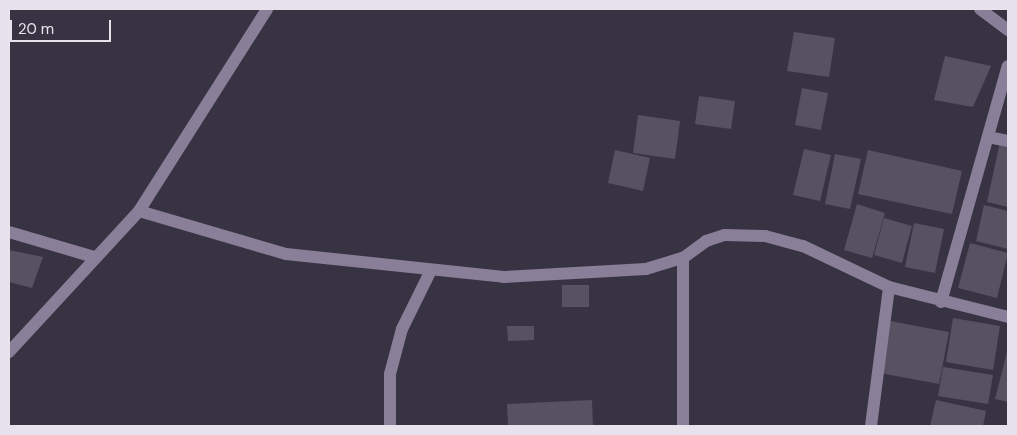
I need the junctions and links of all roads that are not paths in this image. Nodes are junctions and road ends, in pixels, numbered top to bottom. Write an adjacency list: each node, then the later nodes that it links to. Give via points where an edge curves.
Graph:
1 (267, 9): 7 (street)
2 (980, 9): 3 (street)
3 (1008, 30)
4 (1008, 66): 5 (street)
5 (988, 137): 6 (street); 13 (street)
6 (1008, 142)
7 (139, 211): 9 (street); 11 (street, via 286,254)
8 (9, 232): 9 (street)
9 (94, 258): 15 (street)
10 (683, 258): 11 (street, via 646,269 569,277); 12 (street, via 706,240 724,234 765,236 803,246); 17 (street)
11 (430, 272): 16 (street, via 402,329 390,374)
12 (889, 287): 13 (street); 18 (street)
13 (941, 302): 14 (street)
14 (1008, 317)
15 (9, 352)
16 (390, 426)
17 (683, 426)
18 (870, 426)

